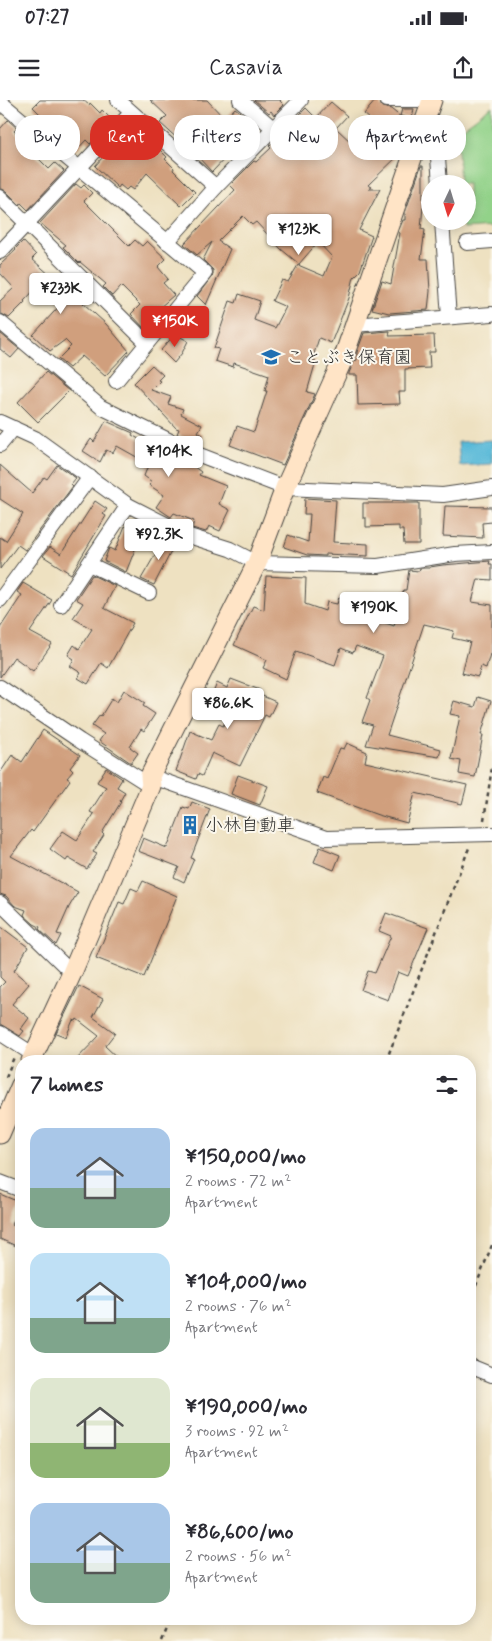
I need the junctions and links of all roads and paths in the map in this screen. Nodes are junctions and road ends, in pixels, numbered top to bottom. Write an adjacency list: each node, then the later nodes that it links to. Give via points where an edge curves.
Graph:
1 (118, 100): 7 (street)
2 (240, 100): 10 (street)
3 (301, 100): 8 (street)
4 (387, 100): 5 (street)
5 (430, 100): 9 (street)
6 (0, 102): 14 (street)
7 (131, 113): 14 (street); 16 (street)
8 (286, 115)
9 (426, 115)
10 (270, 125)
11 (270, 131): 16 (street)
12 (411, 160): 27 (street)
13 (438, 160): 15 (street)
14 (79, 168): 18 (street); 21 (street)
15 (439, 175)
16 (216, 187): 21 (street)
17 (0, 197): 18 (street)
18 (27, 223): 23 (street); 28 (street)
19 (443, 230): 25 (street)
20 (492, 241): 22 (street)
21 (168, 242): 28 (street, via 205,273)
22 (467, 243)
23 (0, 252)
24 (492, 314): 25 (street)
25 (449, 317): 27 (street)
26 (0, 322): 34 (street, via 102,407 196,454)
27 (354, 325): 34 (street)
28 (147, 343): 29 (street)
29 (116, 380)
30 (0, 422): 31 (street)
31 (14, 428): 32 (street); 33 (street, via 35,438)
32 (0, 444)
33 (90, 476): 36 (street); 41 (street)
34 (285, 488): 35 (street, via 443,494); 38 (street)
35 (492, 488)
36 (128, 505): 38 (street, via 188,536 230,549); 39 (street)
37 (492, 552): 38 (street, via 455,554 378,566)
38 (257, 563): 45 (street)
39 (89, 564): 40 (street); 42 (street)
40 (149, 593)
41 (0, 600)
42 (61, 605)
43 (0, 687): 45 (street, via 80,741)
44 (492, 767): 46 (path)
45 (150, 781): 46 (street, via 326,838); 48 (street)
46 (487, 834): 51 (path, via 469,846)
47 (0, 903): 48 (street)
48 (72, 973): 50 (street)
49 (0, 1033): 50 (street)
50 (28, 1054)
51 (388, 1055)
52 (12, 1084): 53 (street)
53 (0, 1134)
54 (0, 1182): 55 (street)
55 (15, 1188)
56 (492, 1245): 57 (path)
57 (476, 1286)
58 (476, 1368): 59 (street)
59 (492, 1375)
60 (169, 1625): 61 (path)
61 (162, 1641)

